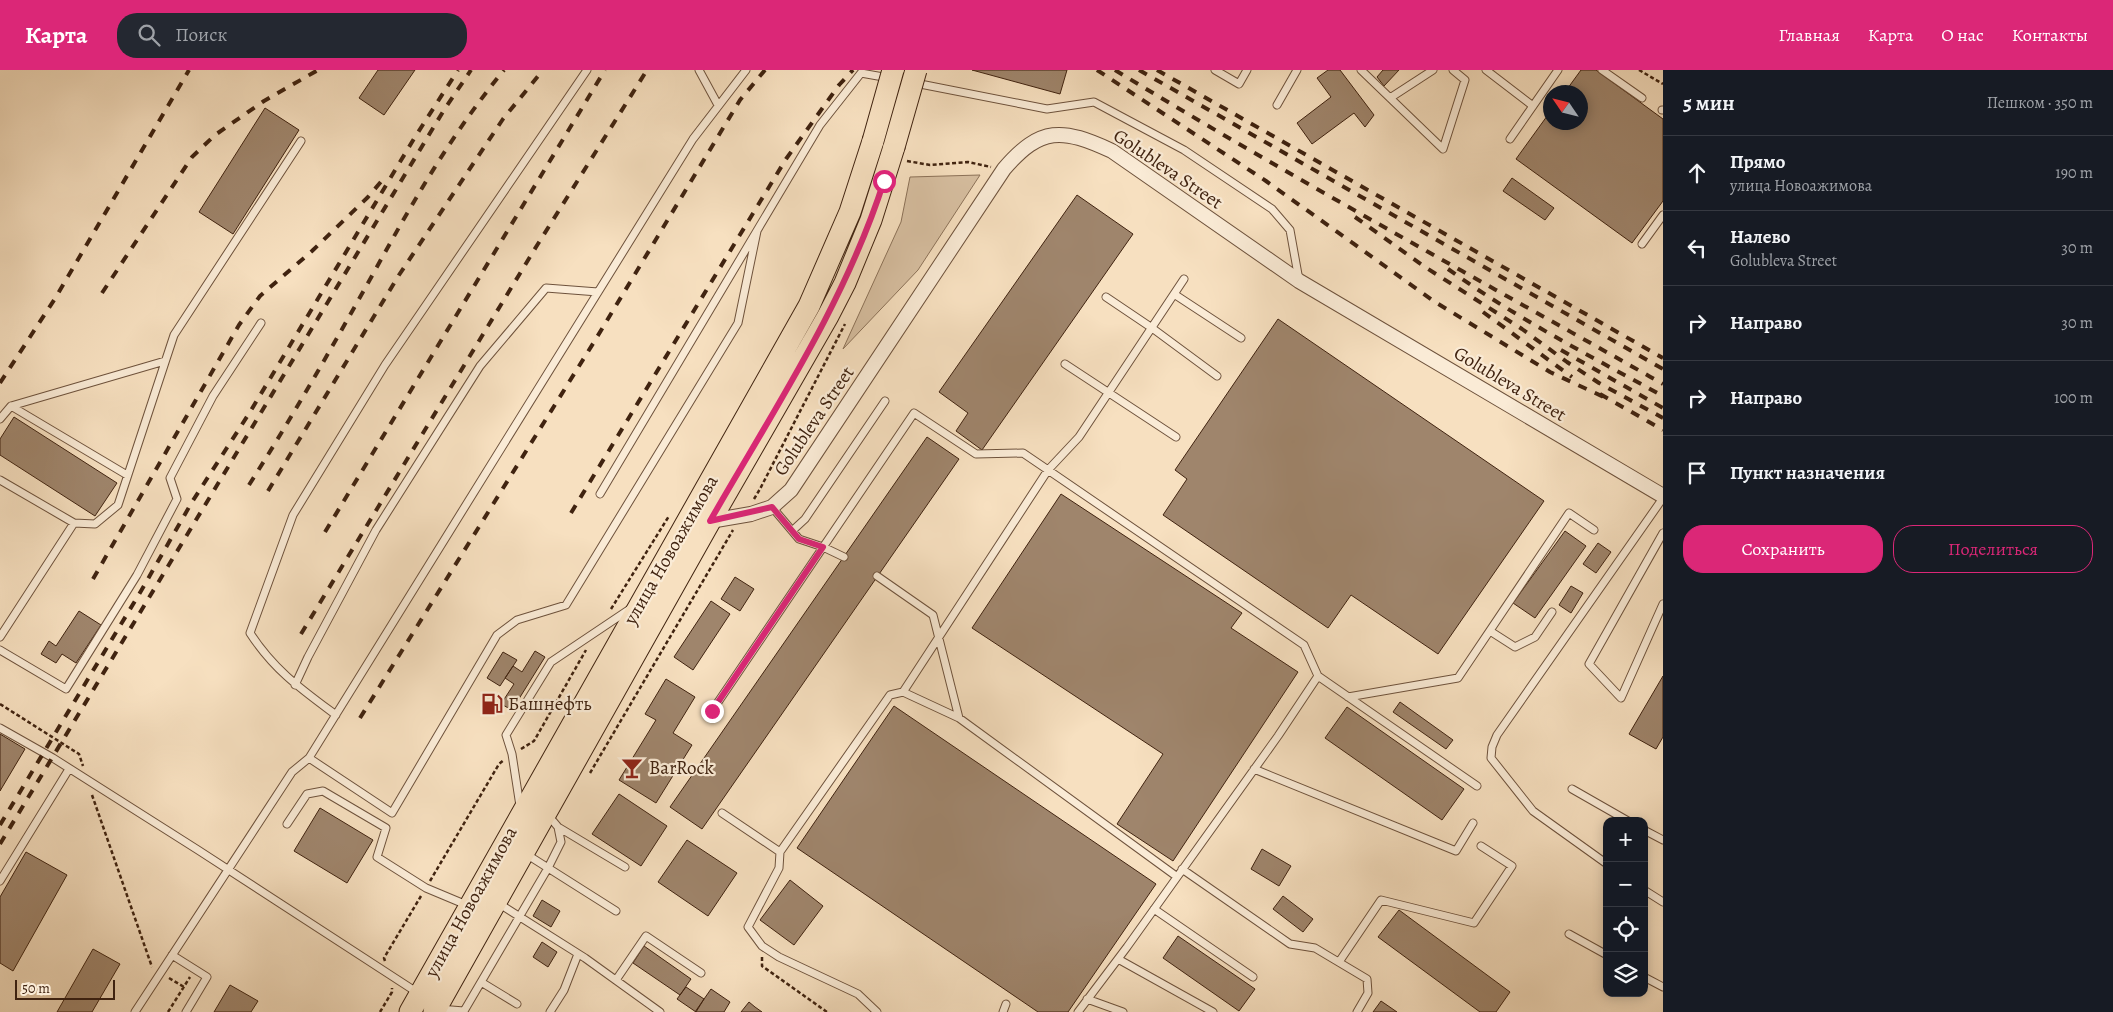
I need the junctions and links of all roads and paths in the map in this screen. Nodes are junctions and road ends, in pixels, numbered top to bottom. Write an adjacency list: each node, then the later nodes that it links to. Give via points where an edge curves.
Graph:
1 (588, 70): 72 (lane, via 385,365 293,515 250,633 264,655)
2 (699, 70): 20 (lane)
3 (746, 70): 20 (lane)
4 (892, 70): 63 (main road, улица Новоажимова, bridge, via 850,212 810,306)
5 (916, 70): 25 (main road, улица Новоажимова, bridge)
6 (1215, 70): 7 (lane, via 1239,84)
7 (1247, 70)
8 (1297, 70): 21 (lane)
9 (1361, 70): 18 (lane)
10 (1432, 70): 18 (lane)
11 (1453, 70): 18 (lane, via 1465,80 1443,149)
12 (1487, 70): 22 (lane)
13 (1558, 70): 22 (lane)
14 (1602, 70): 19 (lane)
15 (1639, 70): 17 (path)
16 (858, 72): 28 (lane, via 820,125); 31 (lane, via 1047,109 1094,102 1184,150 1272,209 1290,230)
17 (1663, 84)
18 (1390, 98)
19 (1642, 98)
20 (718, 105): 32 (lane, via 693,139)
21 (1277, 105)
22 (1533, 106): 23 (lane)
23 (1510, 139)
24 (301, 141): 39 (lane, via 174,335)
25 (900, 151): 26 (path, via 905,161 930,165 968,162); 55 (main road, улица Новоажимова, via 828,316)
26 (1004, 169): 31 (street, Golubleva Street, via 1020,150 1042,137 1064,134 1088,140 1112,151); 52 (street, Golubleva Street, via 791,490)
27 (1663, 215): 29 (lane)
28 (756, 231): 50 (lane); 81 (lane, via 738,323 566,605 517,620 496,635 392,813)
29 (1642, 244)
30 (1184, 279): 33 (lane)
31 (1299, 280): 51 (street, Golubleva Street)
32 (598, 292): 72 (lane, via 546,288 480,366 376,530); 77 (lane)
33 (1174, 294): 37 (lane); 38 (lane)
34 (1106, 297): 37 (lane)
35 (846, 322): 53 (path, via 760,490)
36 (261, 323): 70 (lane, via 213,396 170,478 177,499 137,576 66,689)
37 (1152, 328): 41 (lane); 42 (lane)
38 (1241, 338)
39 (165, 361): 44 (lane); 48 (lane)
40 (1065, 364): 42 (lane)
41 (1217, 376)
42 (1109, 392): 46 (lane); 47 (lane, via 1079,437)
43 (885, 401): 58 (lane, via 805,519)
44 (11, 406): 45 (lane); 48 (lane)
45 (0, 419)
46 (1176, 437)
47 (1048, 470): 60 (lane, via 1023,453 976,454 914,413); 69 (lane); 71 (lane, via 1304,645)
48 (128, 475): 56 (lane, via 118,505 95,524)
49 (0, 480): 56 (lane)
50 (600, 494)
51 (1663, 497): 99 (lane, via 1497,735 1492,747 1491,758 1533,811)
52 (772, 507): 53 (street, Golubleva Street); 58 (lane)
53 (742, 514): 55 (street, Golubleva Street); 84 (path)
54 (669, 516): 67 (path)
55 (710, 521): 91 (main road, улица Новоажимова)
56 (74, 524): 68 (lane)
57 (1594, 530): 66 (lane, via 1569,513)
58 (792, 531): 60 (lane, via 800,540)
59 (1663, 533): 64 (lane, via 1589,664 1621,698)
60 (823, 547): 61 (lane); 76 (lane)
61 (844, 557)
62 (877, 576): 69 (lane, via 933,615)
63 (643, 600): 67 (lane); 89 (main road, улица Новоажимова)
64 (1663, 604)
65 (1552, 612): 66 (lane, via 1535,636 1515,647)
66 (1490, 630): 74 (lane, via 1458,678)
67 (597, 632): 80 (path, via 534,741); 80 (lane, via 551,662 506,735)
68 (0, 636)
69 (938, 638): 73 (lane); 78 (lane)
70 (0, 650)
71 (1318, 676): 74 (lane); 83 (lane)
72 (295, 685): 77 (lane)
73 (903, 692): 78 (lane); 98 (lane, via 890,695)
74 (1348, 697): 86 (lane)
75 (0, 704): 85 (path, via 79,754)
76 (712, 711)
77 (336, 715): 81 (lane)
78 (959, 718): 104 (lane)
79 (0, 728): 82 (lane)
80 (512, 754): 89 (lane); 106 (path, via 499,764)
81 (309, 758): 102 (lane, via 292,772)
82 (69, 769): 85 (lane); 105 (lane)
83 (1254, 769): 92 (lane, via 1456,851); 103 (lane)
84 (588, 777)
85 (87, 780): 102 (lane); 122 (path, via 152,967)
86 (1477, 786)
87 (1572, 789): 90 (lane)
88 (722, 813): 98 (lane)
89 (521, 814): 110 (main road, улица Новоажимова)
90 (1621, 817)
91 (552, 820): 97 (main road, улица Новоажимова); 100 (lane); 101 (lane, via 561,842)
92 (1473, 823)
93 (287, 824): 106 (lane, via 307,794 323,791 386,828 378,857)
94 (1648, 832): 95 (lane)
95 (1663, 840)
96 (1481, 846): 120 (lane, via 1512,866 1474,923 1381,900)
97 (523, 852): 101 (lane); 108 (main road, улица Новоажимова)
98 (780, 852): 115 (lane, via 779,868 748,927)
99 (1604, 862)
100 (624, 867)
101 (548, 868): 112 (lane); 113 (lane)
102 (227, 869): 118 (lane); 124 (lane)
103 (1182, 869): 104 (lane); 120 (lane, via 1290,944 1315,948)
104 (1176, 876): 111 (lane)
105 (0, 881)
106 (426, 888): 110 (lane); 124 (path, via 384,958)
107 (1648, 893): 109 (lane)
108 (495, 902): 113 (lane); 135 (main road, улица Новоажимова)
109 (1663, 902)
110 (469, 906): 132 (main road, улица Новоажимова)
111 (1154, 909): 119 (lane); 125 (lane)
112 (616, 911)
113 (519, 916): 117 (lane); 128 (lane)
114 (1569, 934): 116 (lane)
115 (762, 946): 143 (path, via 762,966); 144 (lane, via 779,958 858,994)
116 (1603, 953)
117 (578, 954): 127 (lane); 141 (lane, via 564,990)
118 (172, 955): 121 (lane); 122 (lane)
119 (1118, 958): 131 (lane); 148 (lane)
120 (1339, 962): 149 (lane, via 1368,980 1368,993)
121 (195, 969): 129 (path); 139 (lane, via 207,977)
122 (161, 972): 129 (path); 137 (lane)
123 (701, 973): 127 (lane, via 646,936)
124 (391, 974): 132 (lane); 140 (path, via 392,992)
125 (1253, 977)
126 (1648, 978): 130 (lane)
127 (616, 980): 142 (lane)
128 (481, 982): 133 (lane); 136 (lane)
129 (184, 987): 138 (path)
130 (1663, 987)
131 (1087, 999): 146 (lane); 147 (lane)
132 (415, 1003)
133 (517, 1004)
134 (1006, 1004): 145 (lane)
135 (435, 1010): 136 (lane)
136 (465, 1011)
137 (135, 1012)
138 (168, 1012)
139 (186, 1012)
140 (380, 1012)
141 (550, 1012)
142 (660, 1012)
143 (827, 1012)
144 (876, 1012)
145 (1003, 1012)
146 (1078, 1012)
147 (1123, 1012)
148 (1213, 1012)
149 (1357, 1012)

